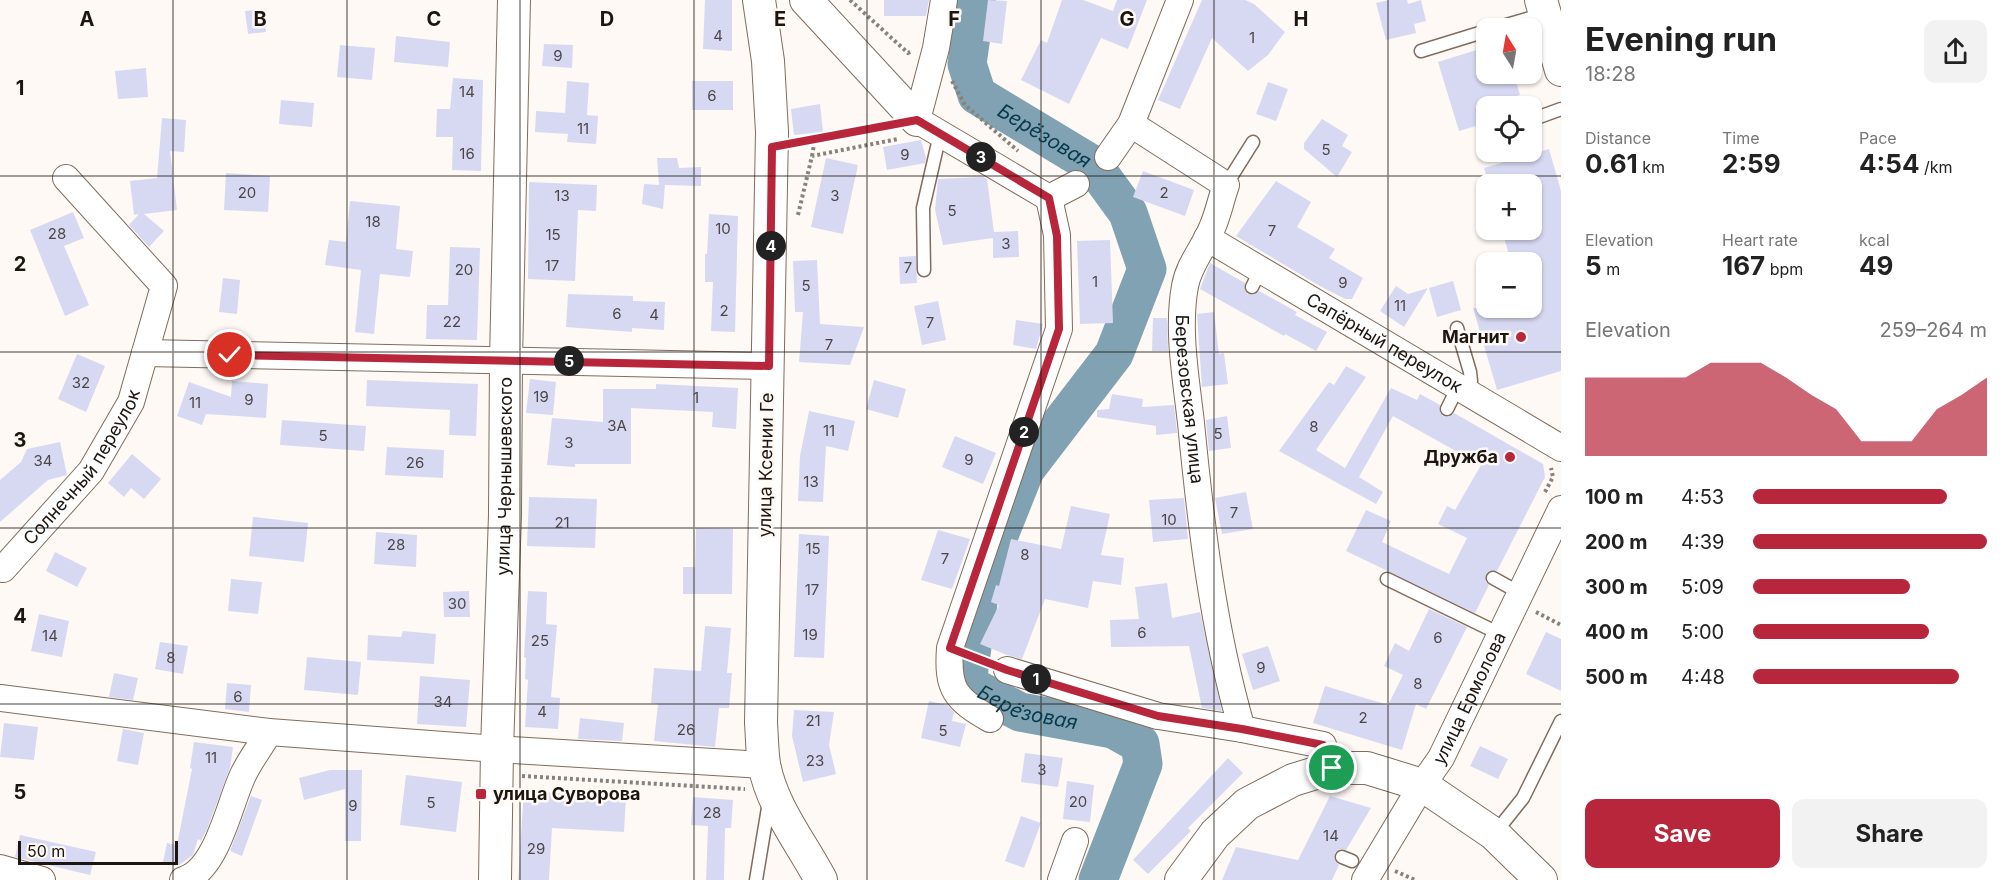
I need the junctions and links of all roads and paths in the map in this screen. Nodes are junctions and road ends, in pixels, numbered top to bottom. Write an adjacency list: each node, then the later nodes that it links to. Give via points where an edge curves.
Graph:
1 (514, 0): 33 (street, улица Чернышевского)
2 (759, 0): 20 (street, улица Ксении Ге, via 768,61)
3 (806, 0): 17 (street)
4 (850, 0): 11 (path)
5 (944, 0): 17 (street, via 936,48)
6 (1180, 0): 16 (street)
7 (1543, 7): 8 (lane); 12 (street)
8 (1518, 18)
9 (1476, 34): 10 (lane)
10 (1421, 51)
11 (908, 53)
12 (1561, 70)
13 (951, 73): 21 (path, via 965,105)
14 (1561, 110): 15 (lane)
15 (1542, 116)
16 (1131, 124): 23 (street); 26 (street)
17 (931, 128): 18 (path); 22 (path); 27 (street); 30 (lane, via 923,208)
18 (815, 139): 20 (path); 22 (path)
19 (1253, 142): 26 (lane)
20 (772, 147): 34 (street, улица Ксении Ге)
21 (1021, 153)
22 (812, 156): 28 (path)
23 (1108, 157)
24 (66, 178): 32 (street, Солнечный переулок, via 164,286)
25 (1076, 184): 27 (street)
26 (1226, 184): 29 (street, Березовская улица)
27 (1049, 198): 45 (street, via 1057,236 1059,329)
28 (796, 223)
29 (1207, 238): 35 (street, Сапёрный переулок, via 1256,279); 50 (street, Березовская улица, via 1185,284 1182,321 1212,601)
30 (924, 270)
31 (1457, 328): 35 (lane, via 1471,381)
32 (145, 353): 33 (street); 38 (street, Солнечный переулок, via 131,402 91,471)
33 (506, 360): 34 (street); 52 (street, улица Чернышевского)
34 (769, 366): 54 (street, улица Ксении Ге)
35 (1456, 396): 36 (street, Сапёрный переулок)
36 (1561, 448)
37 (1561, 509): 41 (street, улица Ермолова)
38 (3, 569)
39 (1493, 578): 41 (lane)
40 (1387, 579): 44 (lane)
41 (1520, 593): 44 (street, улица Ермолова)
42 (1536, 612): 43 (path)
43 (1561, 624)
44 (1500, 634): 55 (street, улица Ермолова, via 1441,758)
45 (950, 648): 46 (path); 48 (street, via 948,671 954,690 968,706)
46 (1007, 670): 50 (street, via 1158,716)
47 (0, 698): 51 (street)
48 (990, 719)
49 (1561, 721): 56 (lane, via 1523,798)
50 (1242, 729): 53 (street, via 1323,745)
51 (269, 732): 52 (street); 63 (street, via 243,775 211,856 190,878)
52 (497, 762): 54 (street); 54 (path); 64 (street, улица Чернышевского)
53 (1332, 768): 55 (street, via 1367,768); 68 (street, via 1293,780 1247,804 1215,834)
54 (759, 781): 65 (lane); 66 (street, улица Ксении Ге)
55 (1422, 785): 56 (street); 58 (street, улица Ермолова)
56 (1494, 834): 61 (street)
57 (1075, 841): 67 (street)
58 (1353, 866)
59 (0, 868): 62 (street)
60 (1391, 869): 69 (path)
61 (1532, 876)
62 (42, 880)
63 (183, 880)
64 (495, 880)
65 (756, 880)
66 (821, 880)
67 (1061, 880)
68 (1180, 880)
69 (1415, 880)

